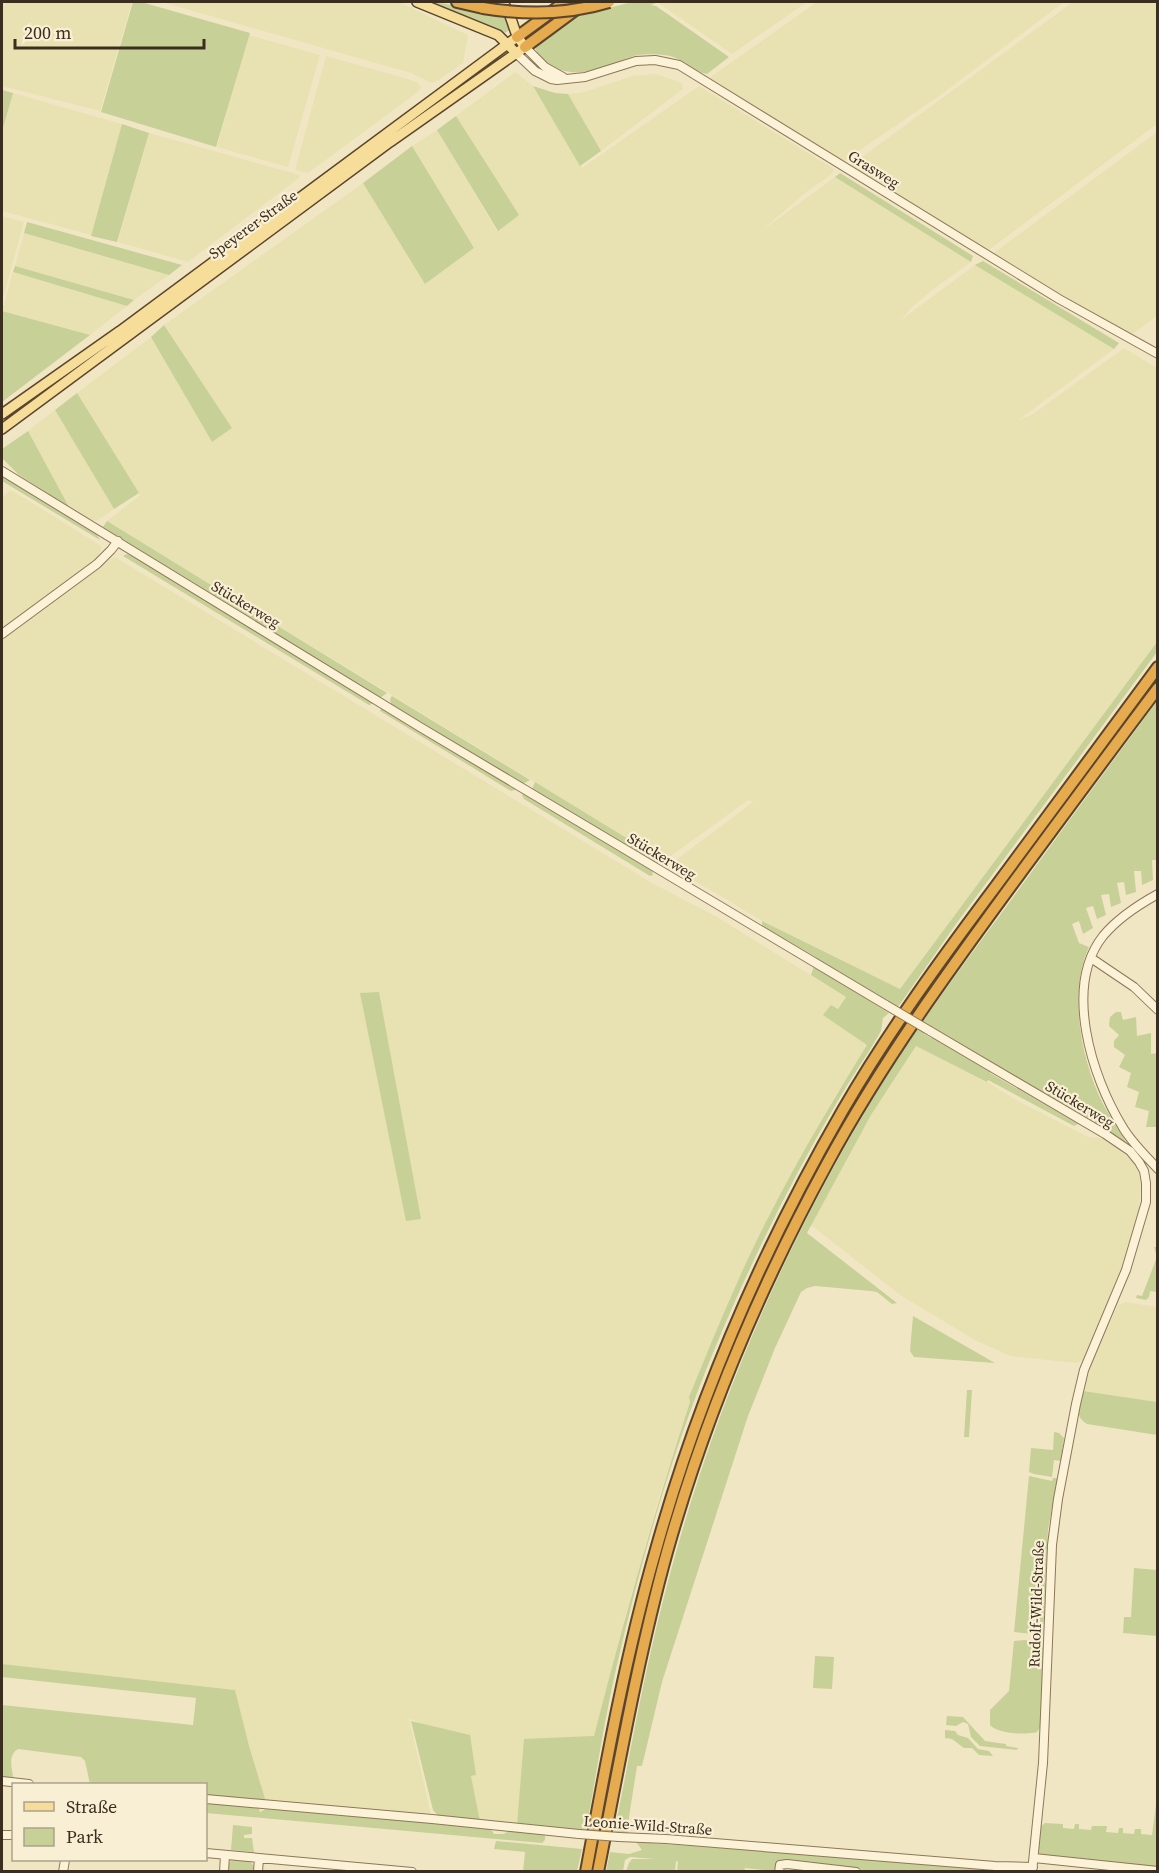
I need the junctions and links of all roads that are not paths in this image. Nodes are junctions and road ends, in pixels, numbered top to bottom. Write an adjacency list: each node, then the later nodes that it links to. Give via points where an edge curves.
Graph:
1 (417, 2): 7 (main road)
2 (457, 2): 6 (highway, bridge, via 543,13)
3 (502, 2): 7 (main road, via 509,11)
4 (565, 2): 7 (highway)
5 (586, 2): 8 (highway)
6 (609, 2)
7 (512, 40): 8 (main road); 10 (main road, Speyerer Straße)
8 (521, 50): 9 (street, Grasweg, via 564,78 636,61 678,65 1050,294); 11 (main road, Speyerer Straße)
9 (1158, 354)
10 (2, 414)
11 (2, 429)
12 (3, 471): 13 (street, Stückerweg)
13 (118, 542): 14 (street, via 97,564); 21 (street, Stückerweg, bridge, via 1130,1151 1144,1171 1146,1202 1126,1270)
14 (2, 634)
15 (1158, 667): 34 (highway, via 894,1028 832,1130 763,1262 709,1389 657,1545 627,1665)
16 (1158, 688): 35 (highway, via 910,1026 833,1153 774,1267 720,1394 669,1548 638,1670)
17 (1158, 894): 18 (street, via 1112,926)
18 (1091, 958): 19 (street, via 1134,987); 20 (street, via 1084,1014 1091,1059 1123,1129)
19 (1158, 1010)
20 (1158, 1168)
21 (1095, 1342): 26 (street, Rudolf-Wild-Straße, via 1080,1383 1053,1534 1045,1737)
22 (207, 1799): 29 (street, Leonie-Wild-Straße, bridge, via 579,1834)
23 (207, 1853): 24 (street)
24 (225, 1855): 25 (street); 31 (street)
25 (259, 1858): 27 (street); 32 (street)
26 (1034, 1858): 29 (street, Rudolf-Wild-Straße); 30 (street)
27 (332, 1868): 33 (street)
28 (779, 1868): 36 (street, via 787,1864)
29 (1032, 1869)
30 (1158, 1871)
31 (224, 1872)
32 (258, 1872)
33 (411, 1872)
34 (586, 1872)
35 (598, 1872)
36 (856, 1872)

